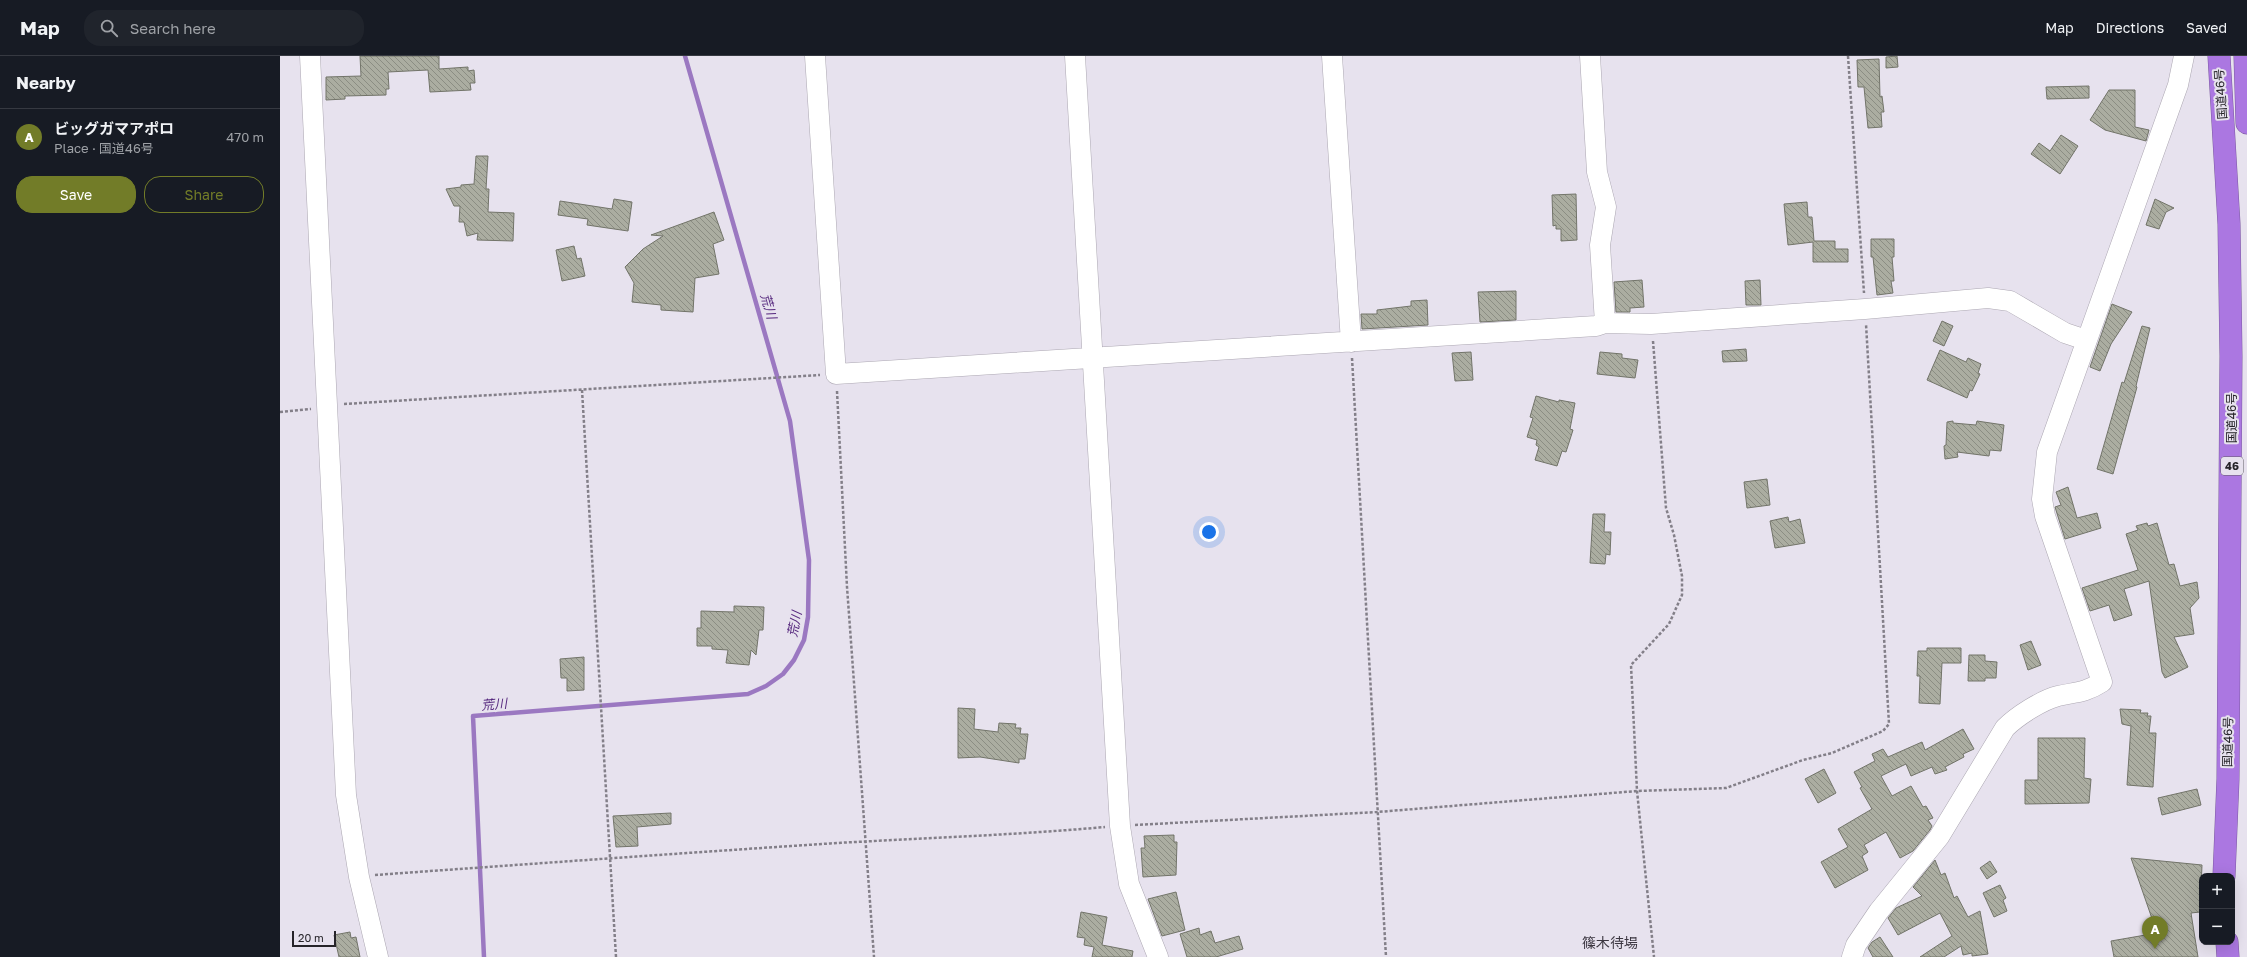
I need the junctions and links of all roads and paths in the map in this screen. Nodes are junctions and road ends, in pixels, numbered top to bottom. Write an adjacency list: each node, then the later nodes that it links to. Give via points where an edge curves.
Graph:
1 (310, 56): 20 (street)
2 (814, 56): 18 (street)
3 (1075, 56): 17 (street)
4 (1332, 56): 16 (street)
5 (1590, 56): 13 (street, via 1597,172 1606,207 1600,245)
6 (1848, 56): 12 (path)
7 (2184, 56): 15 (street, via 2178,85)
8 (2218, 56): 27 (highway, 国道46号 / 46, via 2229,224 2232,356 2228,779)
9 (2245, 56): 10 (highway, 国道46号)
10 (2247, 119): 11 (highway, 国道46号)
11 (2247, 123)
12 (1865, 309): 14 (street); 15 (street, via 1988,298 2010,301 2065,333); 22 (path, via 1889,724 1883,731 1832,753 1802,760 1726,788)
13 (1605, 323): 14 (street); 16 (street, via 1596,326)
14 (1651, 324): 22 (path, via 1666,508 1682,576 1682,595 1669,624 1631,665)
15 (2086, 340): 36 (street, via 2047,452 2042,500 2045,516 2102,682 2088,691 2056,697 2015,718 2005,728 1939,837 1878,911 1856,945)
16 (1351, 342): 17 (street); 23 (path)
17 (1094, 358): 18 (street); 24 (street)
18 (836, 374): 19 (path); 25 (path, via 847,587)
19 (582, 390): 20 (path); 26 (path)
20 (327, 404): 21 (path, via 303,411); 28 (street, via 346,795)
21 (280, 412)
22 (1637, 791): 23 (path); 35 (path)
23 (1377, 812): 24 (path); 34 (path)
24 (1120, 826): 25 (path, via 1019,835); 33 (street, via 1129,884)
25 (867, 841): 26 (path); 32 (path)
26 (610, 857): 28 (path); 31 (path)
27 (2224, 873)
28 (359, 877): 30 (street)
29 (2227, 945): 37 (highway)
30 (378, 957)
31 (616, 957)
32 (874, 957)
33 (1158, 957)
34 (1386, 957)
35 (1654, 957)
36 (1852, 957)
37 (2228, 957)

